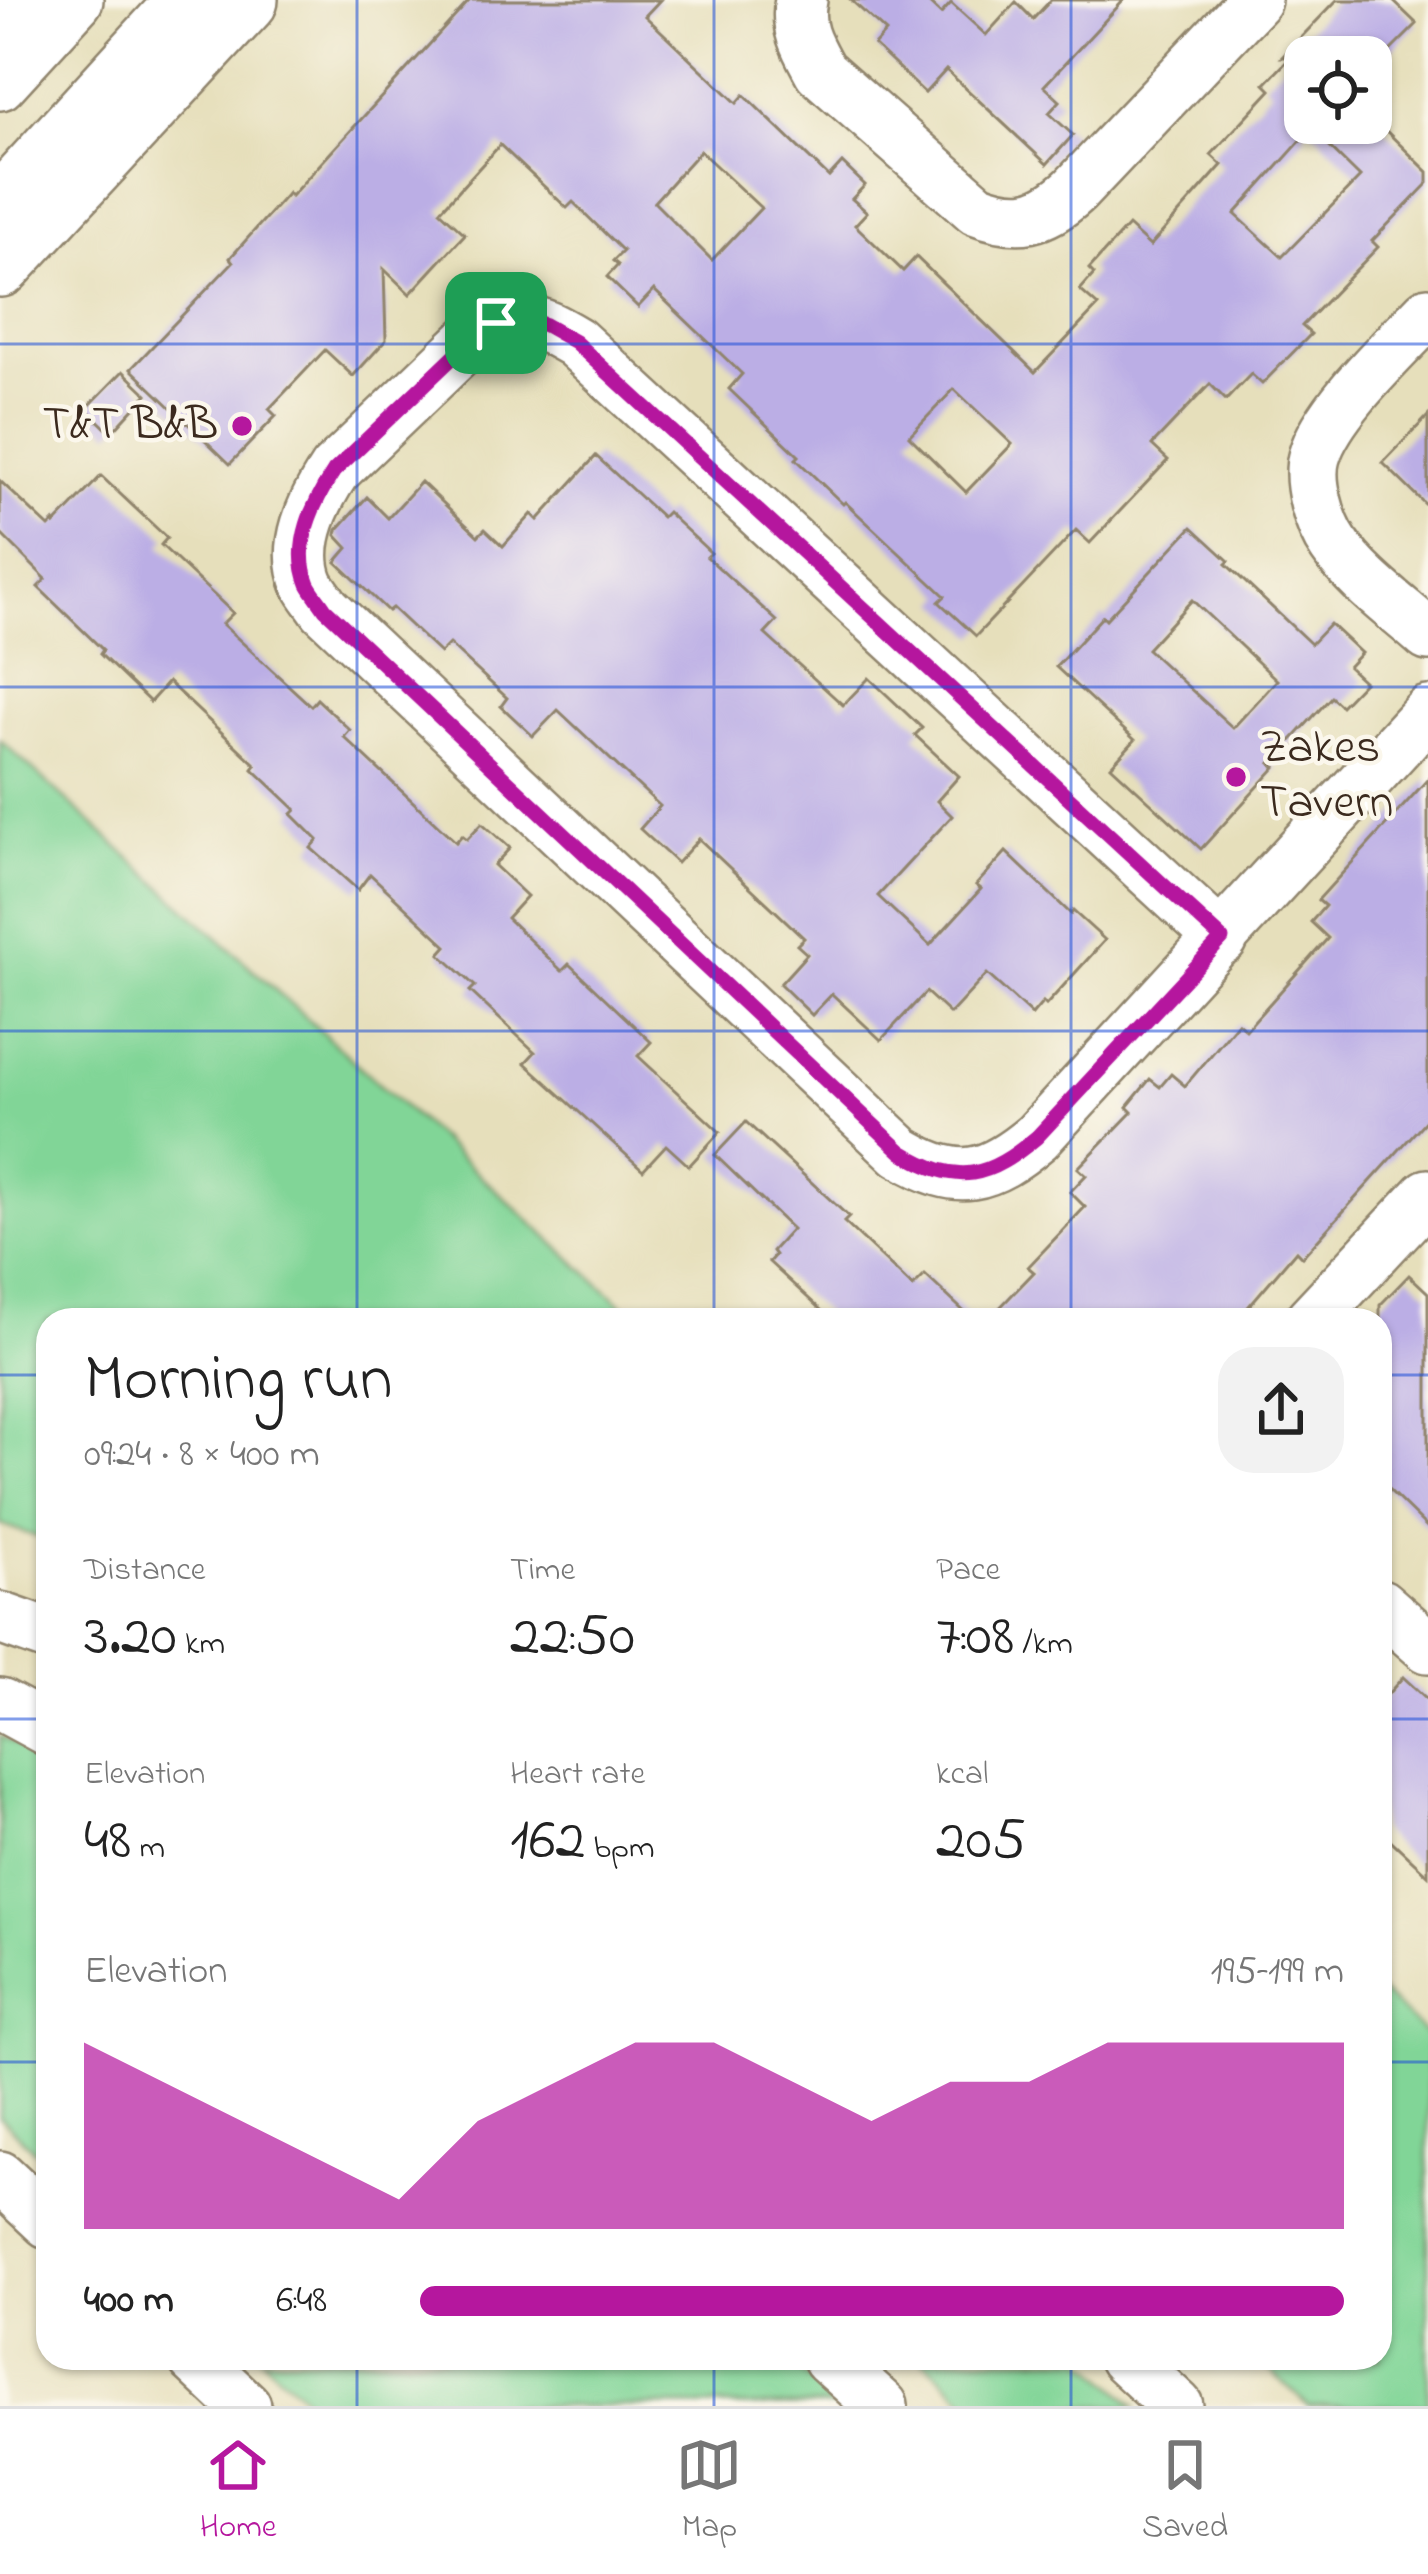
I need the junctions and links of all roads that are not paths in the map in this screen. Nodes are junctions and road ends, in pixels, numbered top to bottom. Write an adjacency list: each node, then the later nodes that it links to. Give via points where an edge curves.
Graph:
1 (18, 0): 7 (main road)
2 (77, 0): 8 (street)
3 (182, 0): 9 (street)
4 (246, 0): 10 (main road)
5 (801, 0): 6 (street, via 797,18 820,71 976,209 1027,219 1075,190)
6 (1255, 0)
7 (0, 20)
8 (0, 85)
9 (0, 199)
10 (0, 265)
11 (1428, 313): 12 (street, via 1333,421 1313,460 1317,510 1335,546)
12 (1428, 635)
13 (1428, 712): 14 (street)
14 (1222, 939): 14 (street, via 1007,1162 982,1173 925,1167 325,609 304,560 319,494 476,335 523,318 545,325 575,342)
15 (1428, 1195): 16 (street)
16 (1321, 1308)
17 (1392, 1616): 20 (street)
18 (0, 1618): 19 (street)
19 (36, 1631)
20 (1428, 1647)
21 (0, 1704): 22 (street)
22 (36, 1724)
23 (0, 2176): 24 (street)
24 (36, 2210)
25 (207, 2370): 28 (street)
26 (842, 2370): 29 (street)
27 (1138, 2370): 30 (street)
28 (245, 2406)
29 (882, 2406)
30 (1177, 2406)

